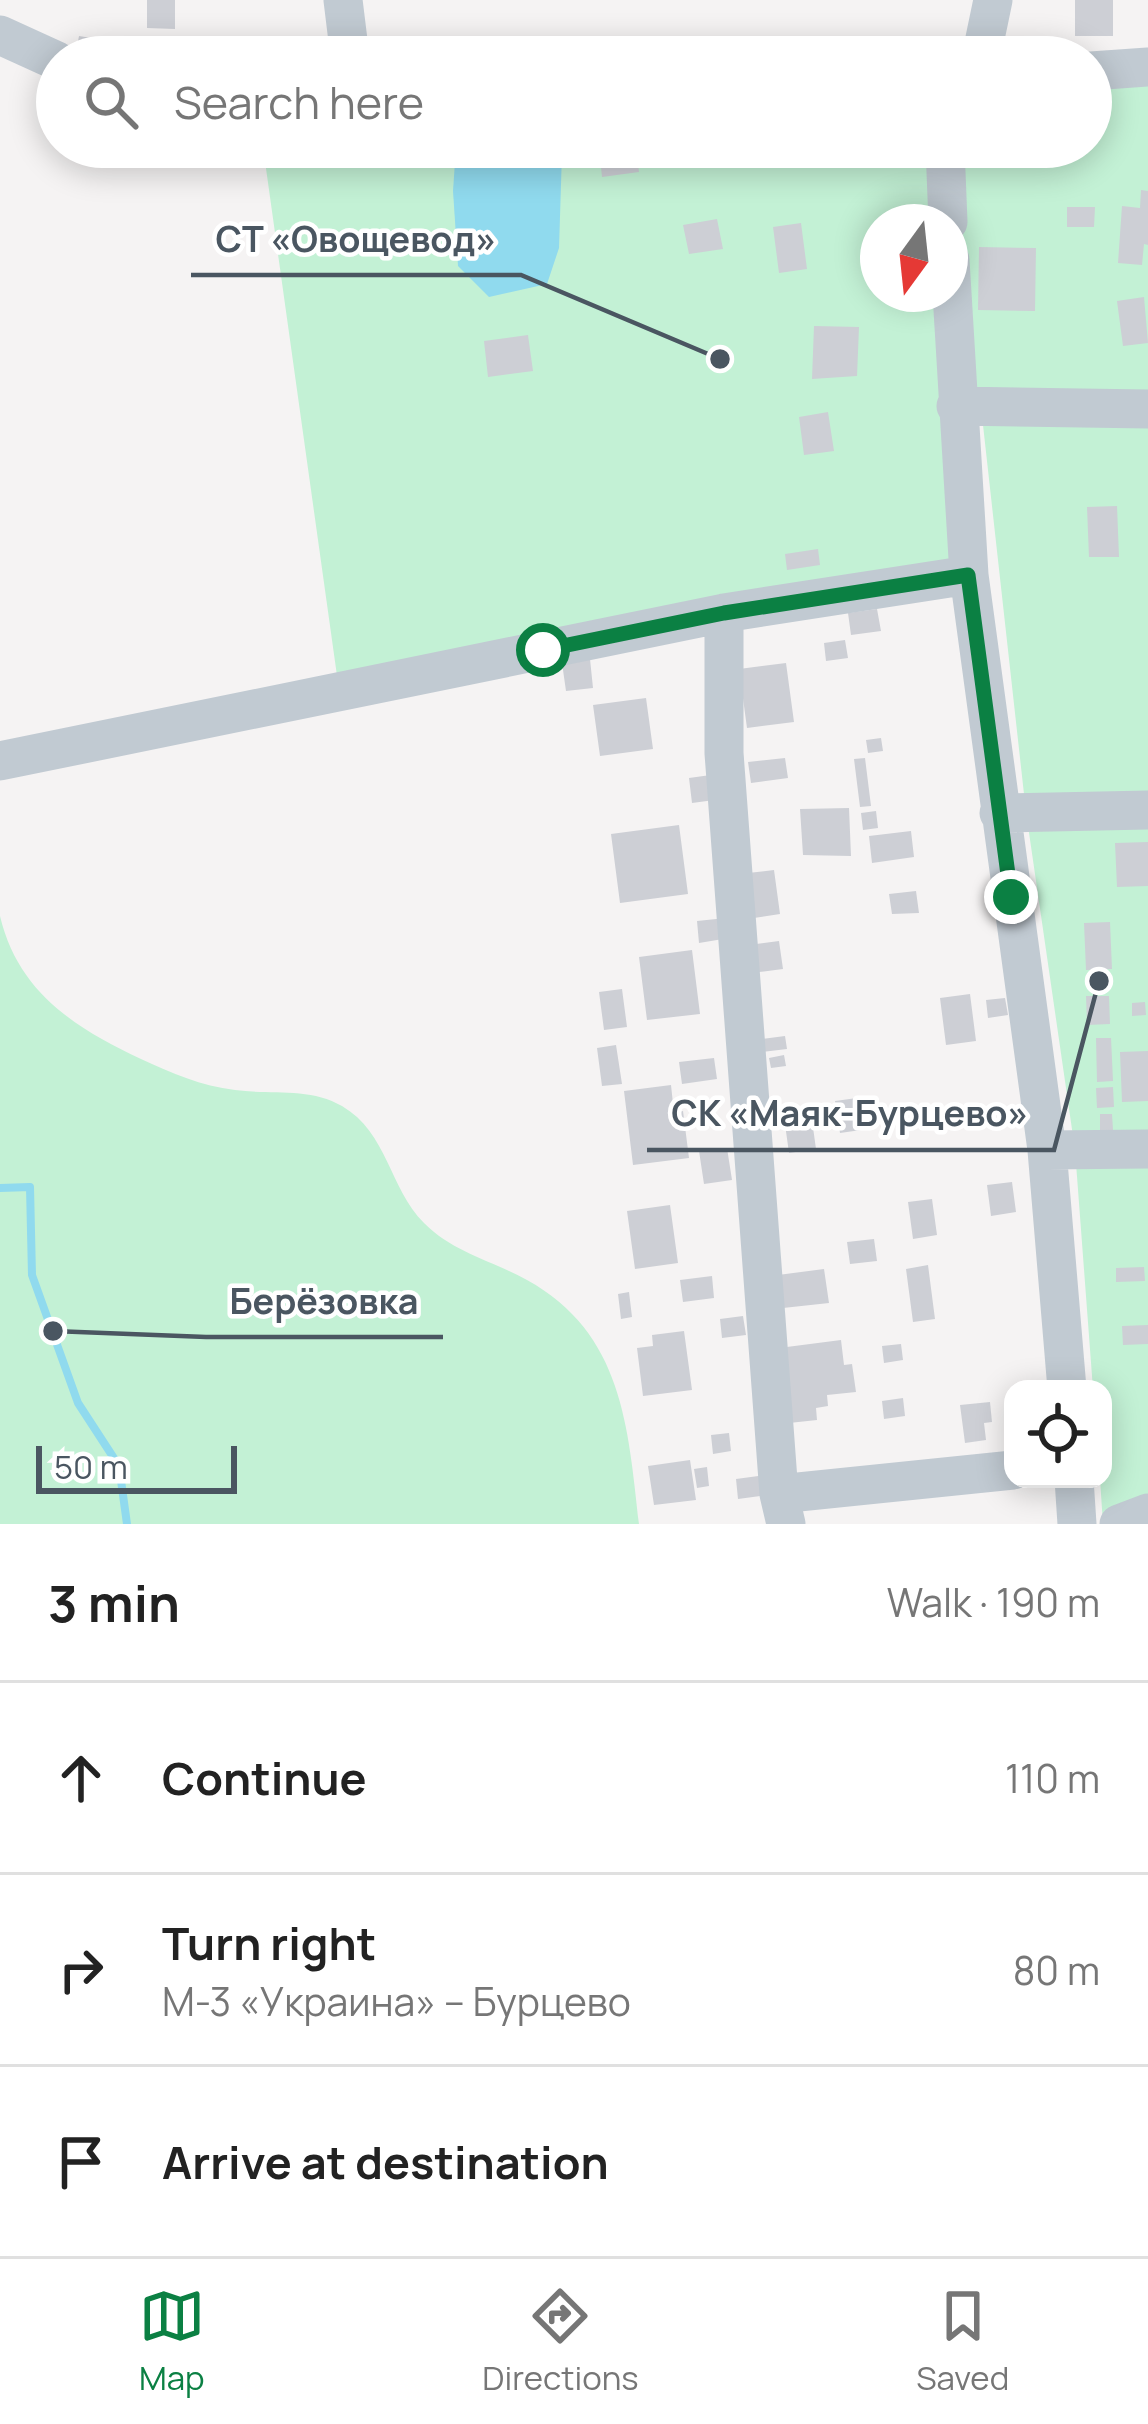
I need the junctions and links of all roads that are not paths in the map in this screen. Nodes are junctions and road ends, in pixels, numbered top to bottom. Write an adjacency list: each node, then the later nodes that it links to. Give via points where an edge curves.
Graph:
1 (343, 0): 4 (street)
2 (993, 0): 5 (street)
3 (0, 35): 6 (street)
4 (347, 36)
5 (986, 36)
6 (36, 52)
7 (1148, 67): 8 (street)
8 (1112, 70)
9 (946, 168): 10 (street)
10 (947, 204)
11 (952, 312): 12 (street)
12 (956, 406): 13 (street); 14 (street)
13 (1148, 409)
14 (968, 575): 15 (street); 18 (street)
15 (724, 613): 16 (street); 24 (street, via 724,754)
16 (0, 761)
17 (1148, 810): 18 (street)
18 (999, 813): 20 (street)
19 (1148, 1149): 20 (street)
20 (1048, 1150): 21 (street)
21 (1065, 1380)
22 (1004, 1472): 24 (street)
23 (1075, 1488): 26 (street)
24 (782, 1509)
25 (1148, 1514): 27 (street)
26 (1077, 1524)
27 (1119, 1524)

